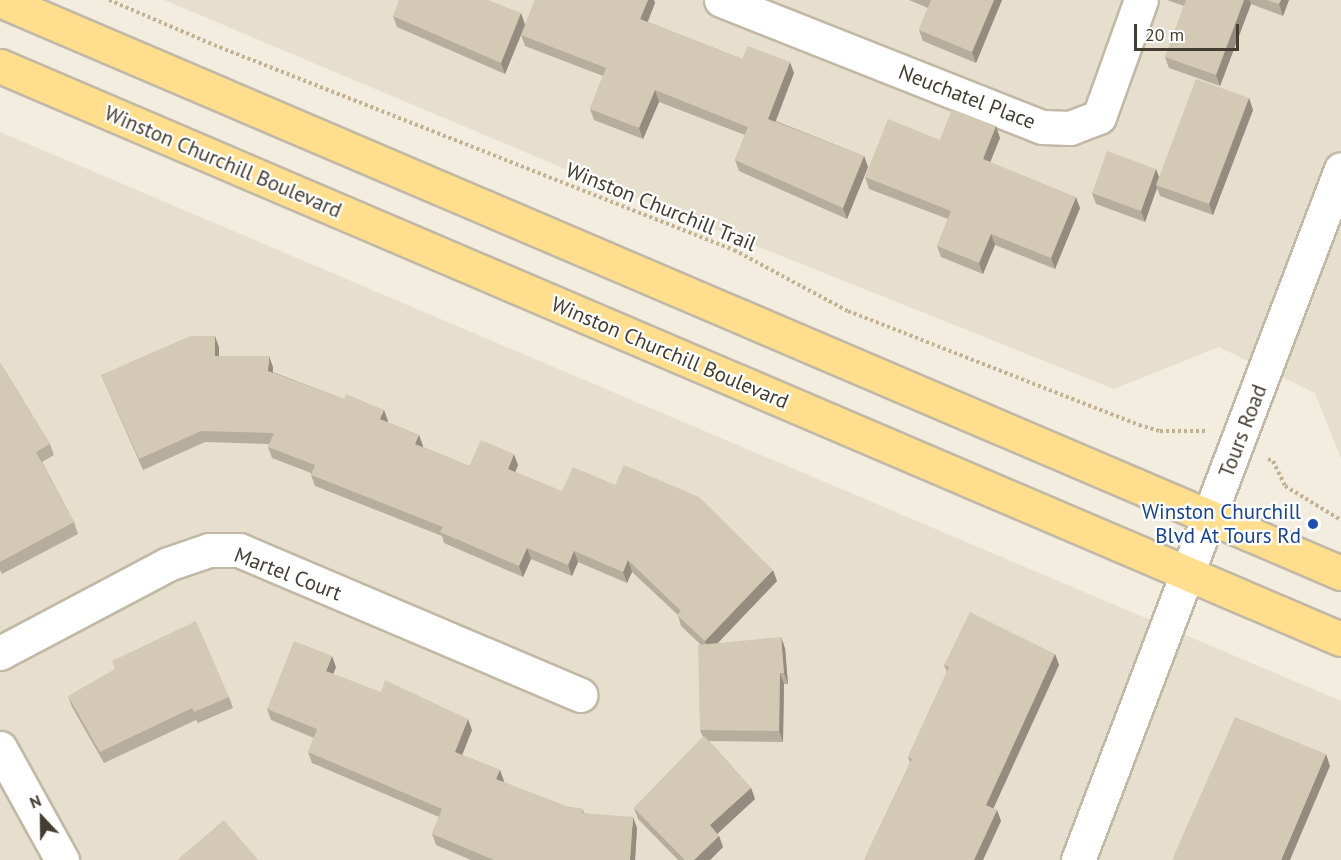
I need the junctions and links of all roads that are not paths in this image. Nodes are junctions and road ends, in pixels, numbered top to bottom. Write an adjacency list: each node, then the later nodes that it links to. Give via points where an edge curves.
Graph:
1 (0, 0): 6 (main road)
2 (721, 0): 3 (street, Neuchatel Place, via 1041,128 1070,128 1099,117)
3 (1142, 0)
4 (0, 66): 8 (main road, Winston Churchill Boulevard)
5 (1341, 169): 6 (street, Tours Road)
6 (1211, 516): 7 (main road); 8 (street, Tours Road)
7 (1341, 573)
8 (1189, 574): 9 (main road, Winston Churchill Boulevard); 14 (street, Tours Road)
9 (1341, 639)
10 (0, 653): 11 (street, Martel Court, via 168,564 209,550 239,550)
11 (580, 695)
12 (0, 748): 13 (street)
13 (62, 860)
14 (1078, 860)

